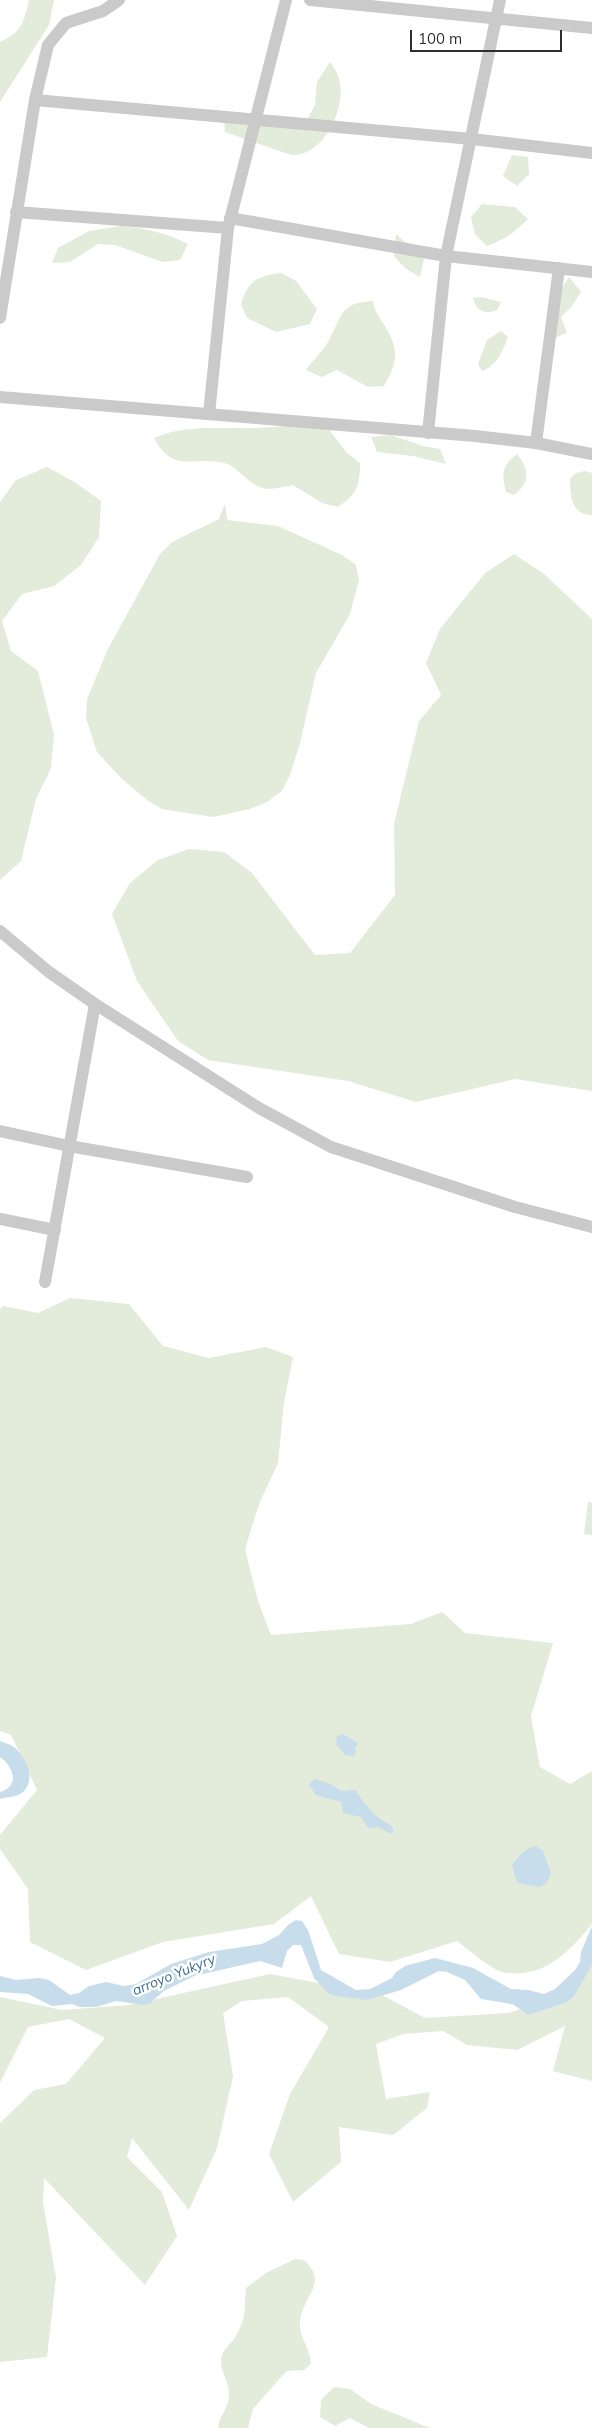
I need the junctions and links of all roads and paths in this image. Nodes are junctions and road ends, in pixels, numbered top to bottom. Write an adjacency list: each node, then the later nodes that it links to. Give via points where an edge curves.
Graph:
1 (119, 0): 7 (street, via 103,11 66,23 57,32 48,45)
2 (286, 0): 8 (street)
3 (310, 0): 5 (street)
4 (500, 0): 5 (street)
5 (496, 19): 6 (street); 9 (street)
6 (592, 28)
7 (35, 100): 8 (street); 11 (street)
8 (255, 119): 9 (street); 12 (street)
9 (472, 139): 10 (street); 13 (street)
10 (592, 153)
11 (16, 212): 12 (street); 16 (street)
12 (229, 223): 13 (street); 18 (street)
13 (446, 256): 14 (street); 19 (street)
14 (559, 268): 15 (street); 20 (street)
15 (592, 272)
16 (0, 318)
17 (0, 396): 18 (street)
18 (209, 414): 19 (street)
19 (428, 433): 20 (street)
20 (536, 443): 21 (street)
21 (592, 454)
22 (0, 931): 23 (street, via 49,972)
23 (95, 1004): 25 (street); 28 (street, via 259,1108 331,1147 515,1207)
24 (0, 1131): 25 (street)
25 (70, 1146): 26 (street); 29 (street)
26 (247, 1177)
27 (0, 1219): 29 (street)
28 (592, 1227)
29 (54, 1230): 30 (street)
30 (45, 1282)

